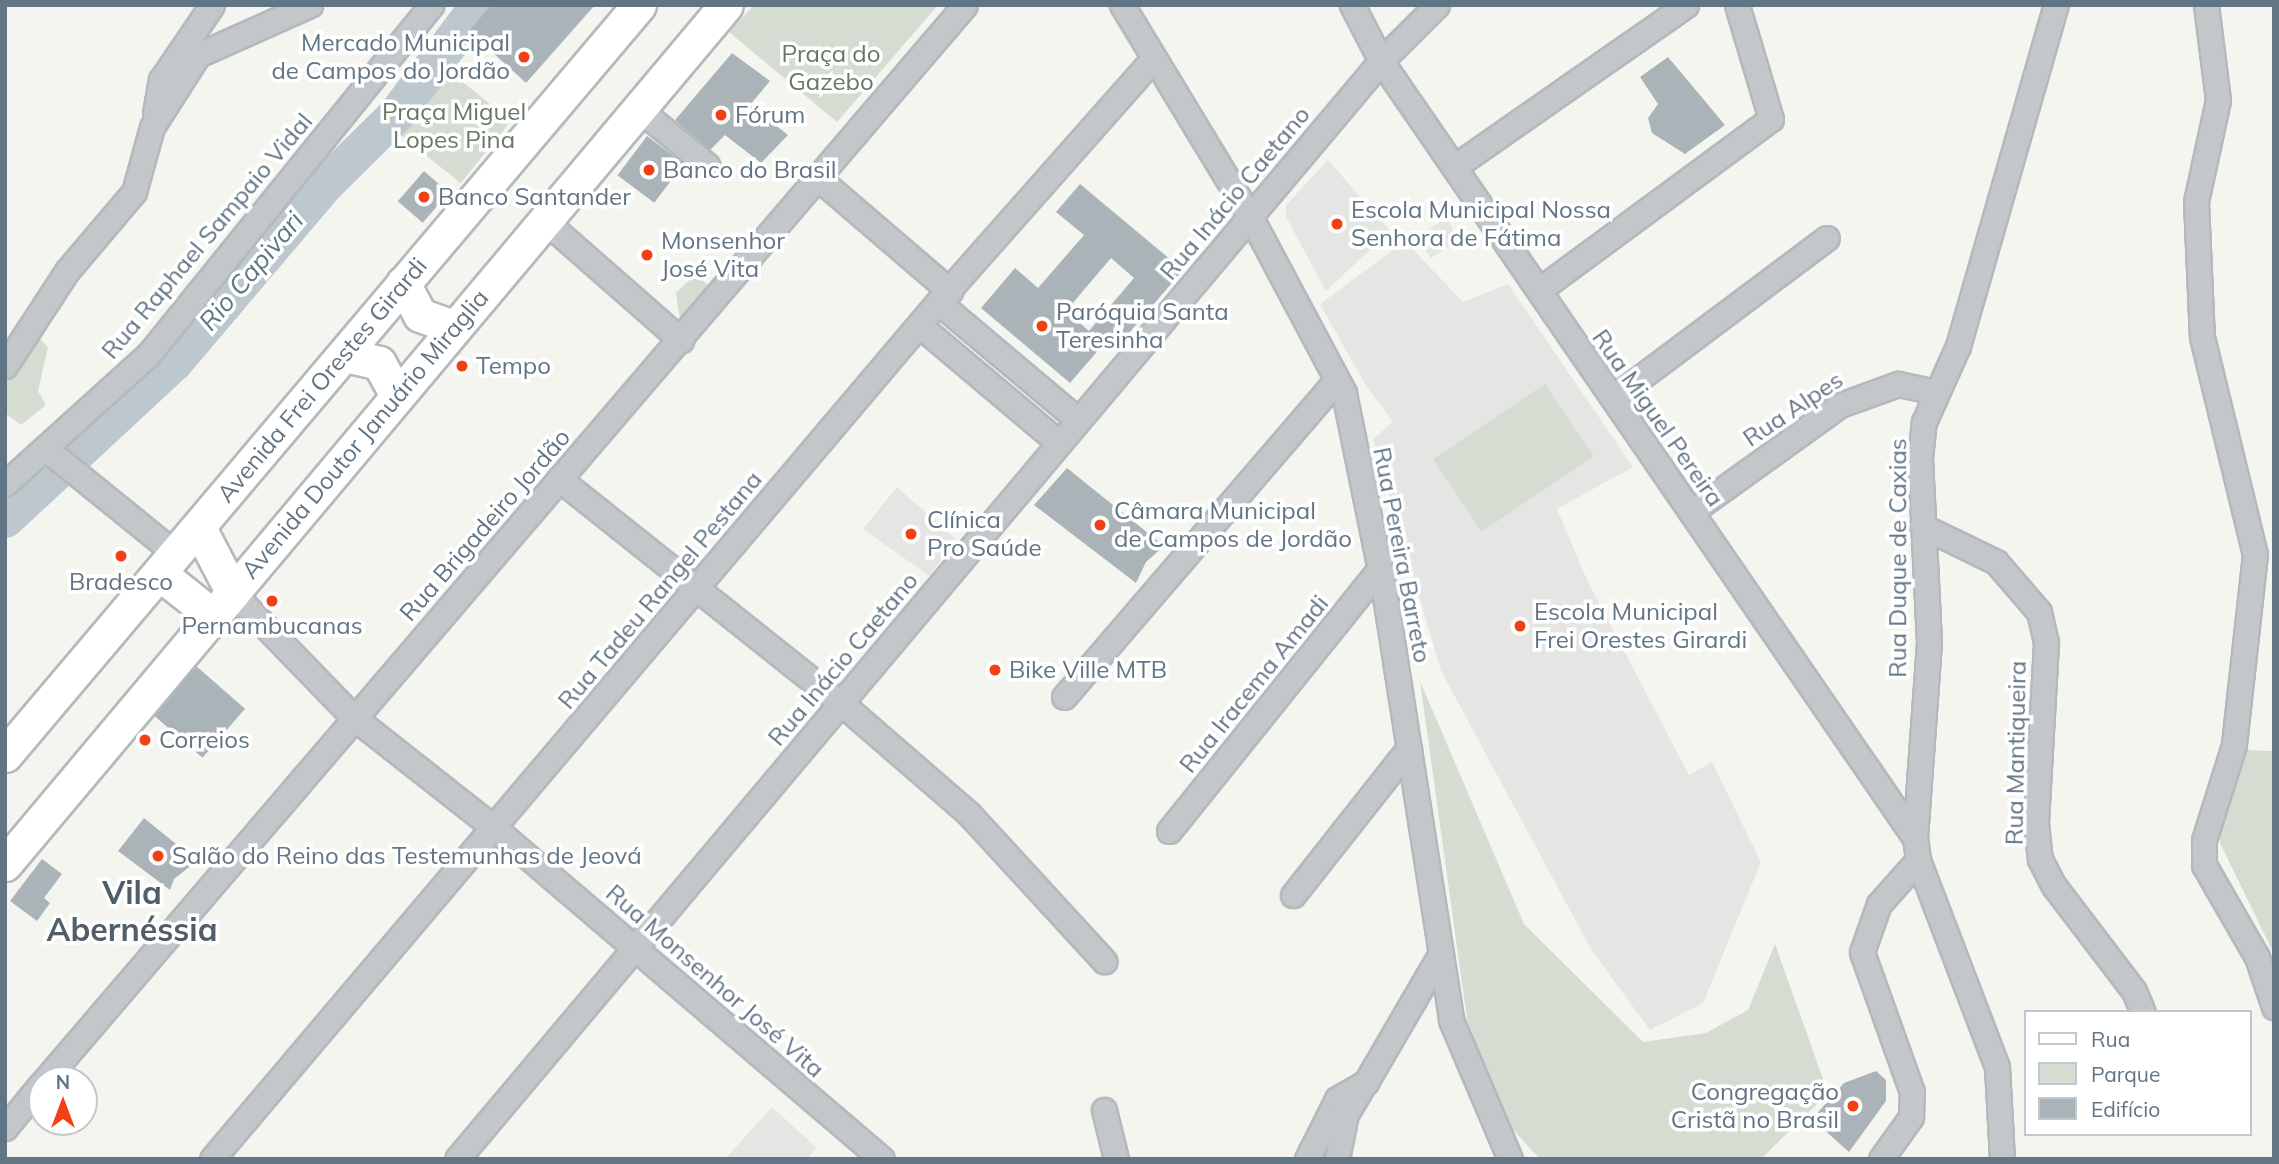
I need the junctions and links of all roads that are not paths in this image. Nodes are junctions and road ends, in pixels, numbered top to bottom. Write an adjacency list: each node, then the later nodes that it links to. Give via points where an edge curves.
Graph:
1 (212, 5): 17 (street, via 161,80)
2 (310, 5): 17 (street, via 198,55)
3 (639, 5): 24 (main road, Avenida Frei Orestes Girardi)
4 (726, 5): 16 (main road, Avenida Doutor Januário Miraglia)
5 (965, 5): 20 (street, Rua Brigadeiro Jordão)
6 (1122, 5): 14 (street, Rua Pereira Barreto)
7 (1352, 5): 15 (street, Rua Miguel Pereira)
8 (1437, 5): 15 (street, Rua Inácio Caetano)
9 (1686, 5): 19 (street)
10 (1737, 5): 25 (street, via 1771,119)
11 (2056, 5): 33 (street, Rua Duque de Caxias, via 1958,346)
12 (2206, 5): 61 (street, via 2218,100 2196,202 2202,337 2255,554 2234,745 2204,840 2204,865 2257,957)
13 (424, 7): 38 (street, Rua Raphael Sampaio Vidal, via 148,355)
14 (1152, 60): 21 (street, Rua Pereira Barreto); 26 (street, Rua Tadeu Rangel Pestana)
15 (1381, 61): 19 (street, Rua Miguel Pereira); 21 (street, Rua Inácio Caetano)
16 (640, 110): 18 (street); 22 (main road, Avenida Doutor Januário Miraglia)
17 (152, 127): 31 (street, via 134,192 67,271)
18 (707, 165)
19 (1454, 167): 25 (street, Rua Miguel Pereira)
20 (818, 178): 26 (street); 29 (street, Rua Brigadeiro Jordão)
21 (1250, 216): 32 (street, Rua Pereira Barreto); 36 (street, Rua Inácio Caetano)
22 (545, 221): 28 (main road, Avenida Doutor Januário Miraglia); 29 (street)
23 (1827, 238): 35 (street)
24 (403, 283): 28 (main road, via 420,315); 30 (main road, Avenida Frei Orestes Girardi)
25 (1539, 290): 35 (street, Rua Miguel Pereira)
26 (944, 296): 27 (street, Rua Tadeu Rangel Pestana); 36 (street)
27 (919, 325): 37 (street); 46 (street, Rua Tadeu Rangel Pestana)
28 (451, 326): 34 (main road, Avenida Doutor Januário Miraglia)
29 (681, 340): 39 (street, Rua Brigadeiro Jordão)
30 (345, 355): 34 (main road, via 379,363); 43 (main road, Avenida Frei Orestes Girardi)
31 (5, 366)
32 (1337, 380): 45 (street, Rua Pereira Barreto, via 1344,393); 48 (street)
33 (1936, 392): 41 (street, Rua Alpes, via 1898,384 1840,405); 42 (street, Rua Duque de Caxias, via 1924,422 1920,458)
34 (396, 394): 47 (main road, Avenida Doutor Januário Miraglia)
35 (1613, 398): 41 (street, Rua Miguel Pereira)
36 (1077, 419): 37 (street, Rua Inácio Caetano)
37 (1059, 443): 49 (street, Rua Inácio Caetano)
38 (47, 449): 40 (street, Rua Raphael Sampaio Vidal); 44 (street, via 90,485)
39 (559, 479): 46 (street); 50 (street, Rua Brigadeiro Jordão)
40 (5, 484)
41 (1691, 512): 55 (street, Rua Miguel Pereira)
42 (1922, 526): 55 (street, Rua Duque de Caxias, via 1929,642); 62 (street, Rua Mantiqueira, via 1996,562 2039,612 2046,643 2036,823 2040,859 2054,886 2134,991)
43 (199, 528): 44 (main road, Avenida Frei Orestes Girardi); 47 (main road)
44 (168, 564): 47 (main road); 52 (main road, Avenida Frei Orestes Girardi)
45 (1380, 569): 51 (street, Rua Pereira Barreto); 54 (street, Rua Iracema Amadi)
46 (698, 587): 49 (street); 53 (street, Rua Tadeu Rangel Pestana)
47 (223, 604): 50 (street, Rua Monsenhor José Vita); 56 (main road, Avenida Doutor Januário Miraglia)
48 (1064, 697)
49 (841, 703): 58 (street, Rua Inácio Caetano); 60 (street, via 969,814)
50 (353, 717): 53 (street, Rua Monsenhor José Vita); 63 (street, Rua Brigadeiro Jordão)
51 (1409, 748): 57 (street); 59 (street, Rua Pereira Barreto)
52 (5, 755)
53 (494, 828): 58 (street, Rua Monsenhor José Vita); 68 (street, Rua Tadeu Rangel Pestana)
54 (1169, 831)
55 (1917, 849): 75 (street, via 1879,904 1862,952 1912,1093 1911,1117); 76 (street, Rua Duque de Caxias, via 1997,1067)
56 (5, 864)
57 (1293, 895)
58 (635, 947): 69 (street, Rua Inácio Caetano); 70 (street, Rua Monsenhor José Vita)
59 (1441, 953): 64 (street); 74 (street, Rua Pereira Barreto, via 1451,1020)
60 (1104, 961)
61 (2274, 1007)
62 (2142, 1010)
63 (57, 1066)
64 (1366, 1082): 72 (street, via 1337,1099); 73 (street, via 1346,1114)
65 (28, 1100): 67 (street, Rua Brigadeiro Jordão)
66 (1104, 1110): 71 (street)
67 (5, 1128)
68 (212, 1159)
69 (457, 1159)
70 (882, 1159)
71 (1116, 1159)
72 (1307, 1159)
73 (1337, 1159)
74 (1510, 1159)
75 (1881, 1159)
76 (2002, 1159)

